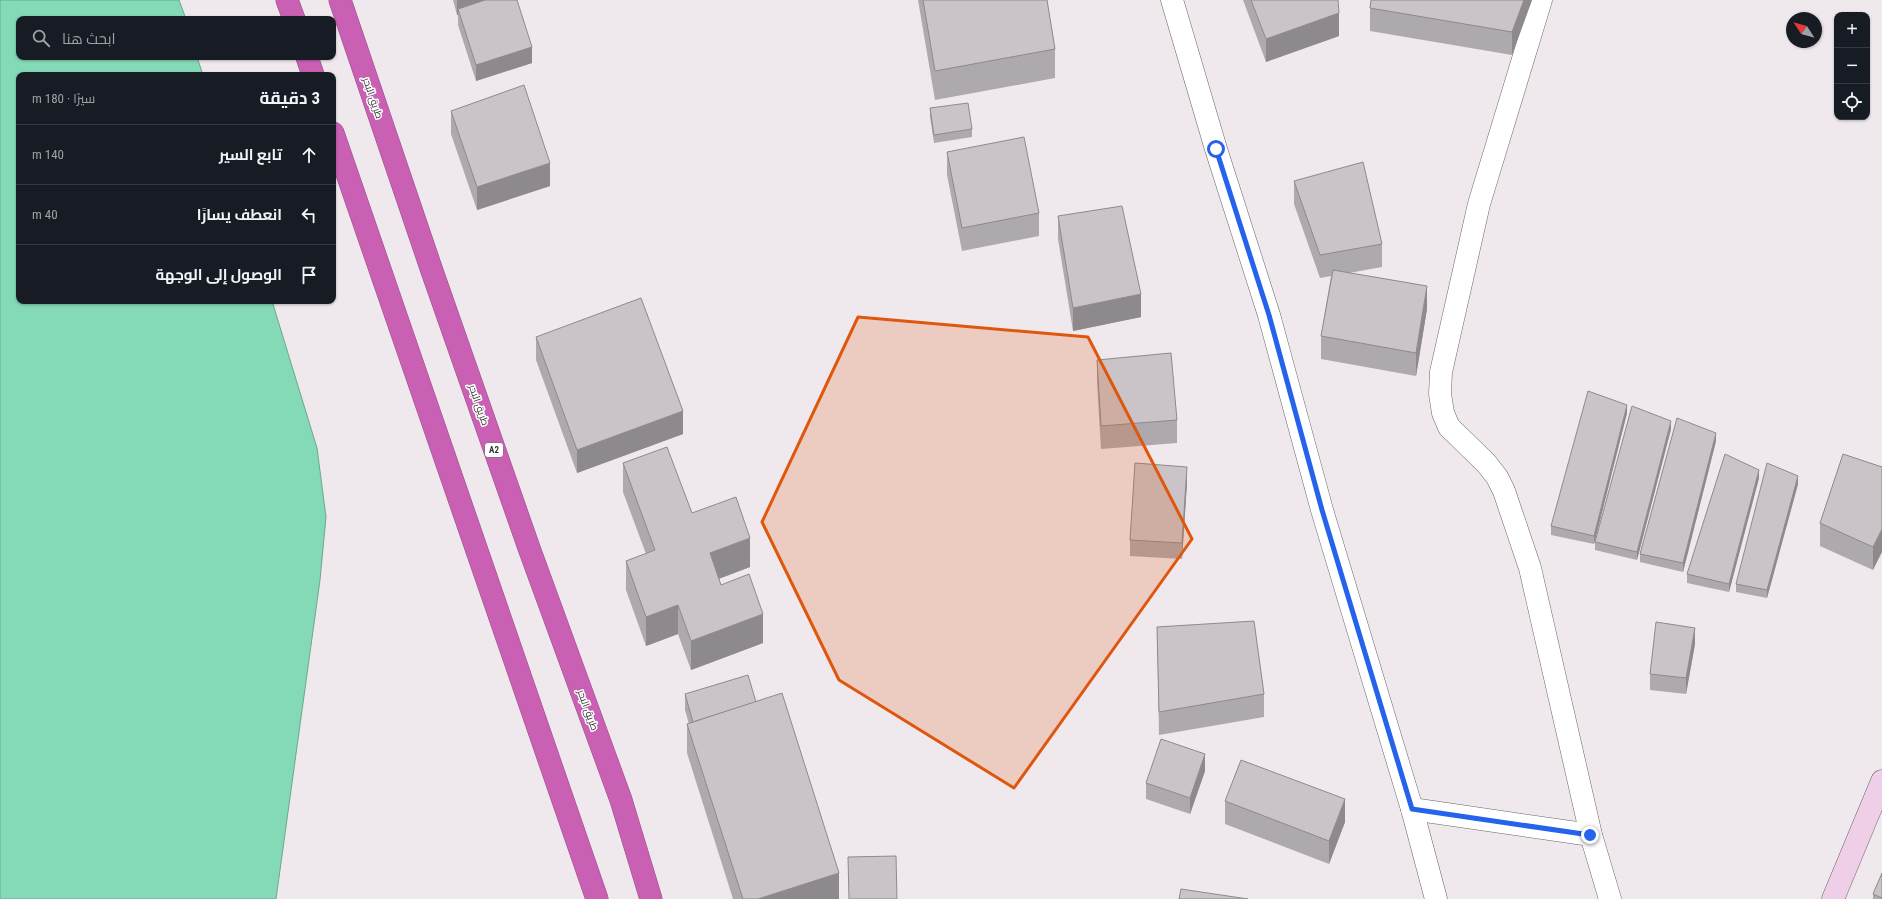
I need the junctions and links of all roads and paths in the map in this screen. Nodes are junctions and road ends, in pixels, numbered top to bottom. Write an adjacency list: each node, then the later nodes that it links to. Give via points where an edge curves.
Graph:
1 (287, 0): 5 (highway)
2 (340, 0): 13 (highway, طريق البحر / A2, via 526,541 621,800)
3 (1172, 0): 10 (street, via 1269,315 1322,510)
4 (1541, 0): 11 (street, via 1479,204 1441,372 1440,394 1443,413 1449,427 1497,477 1530,568)
5 (293, 16)
6 (308, 60): 7 (highway)
7 (312, 72)
8 (336, 142): 12 (highway)
9 (1882, 781): 16 (main road)
10 (1412, 809): 11 (street); 14 (street)
11 (1590, 835): 15 (street)
12 (596, 899)
13 (651, 899)
14 (1436, 899)
15 (1610, 899)
16 (1833, 899)

